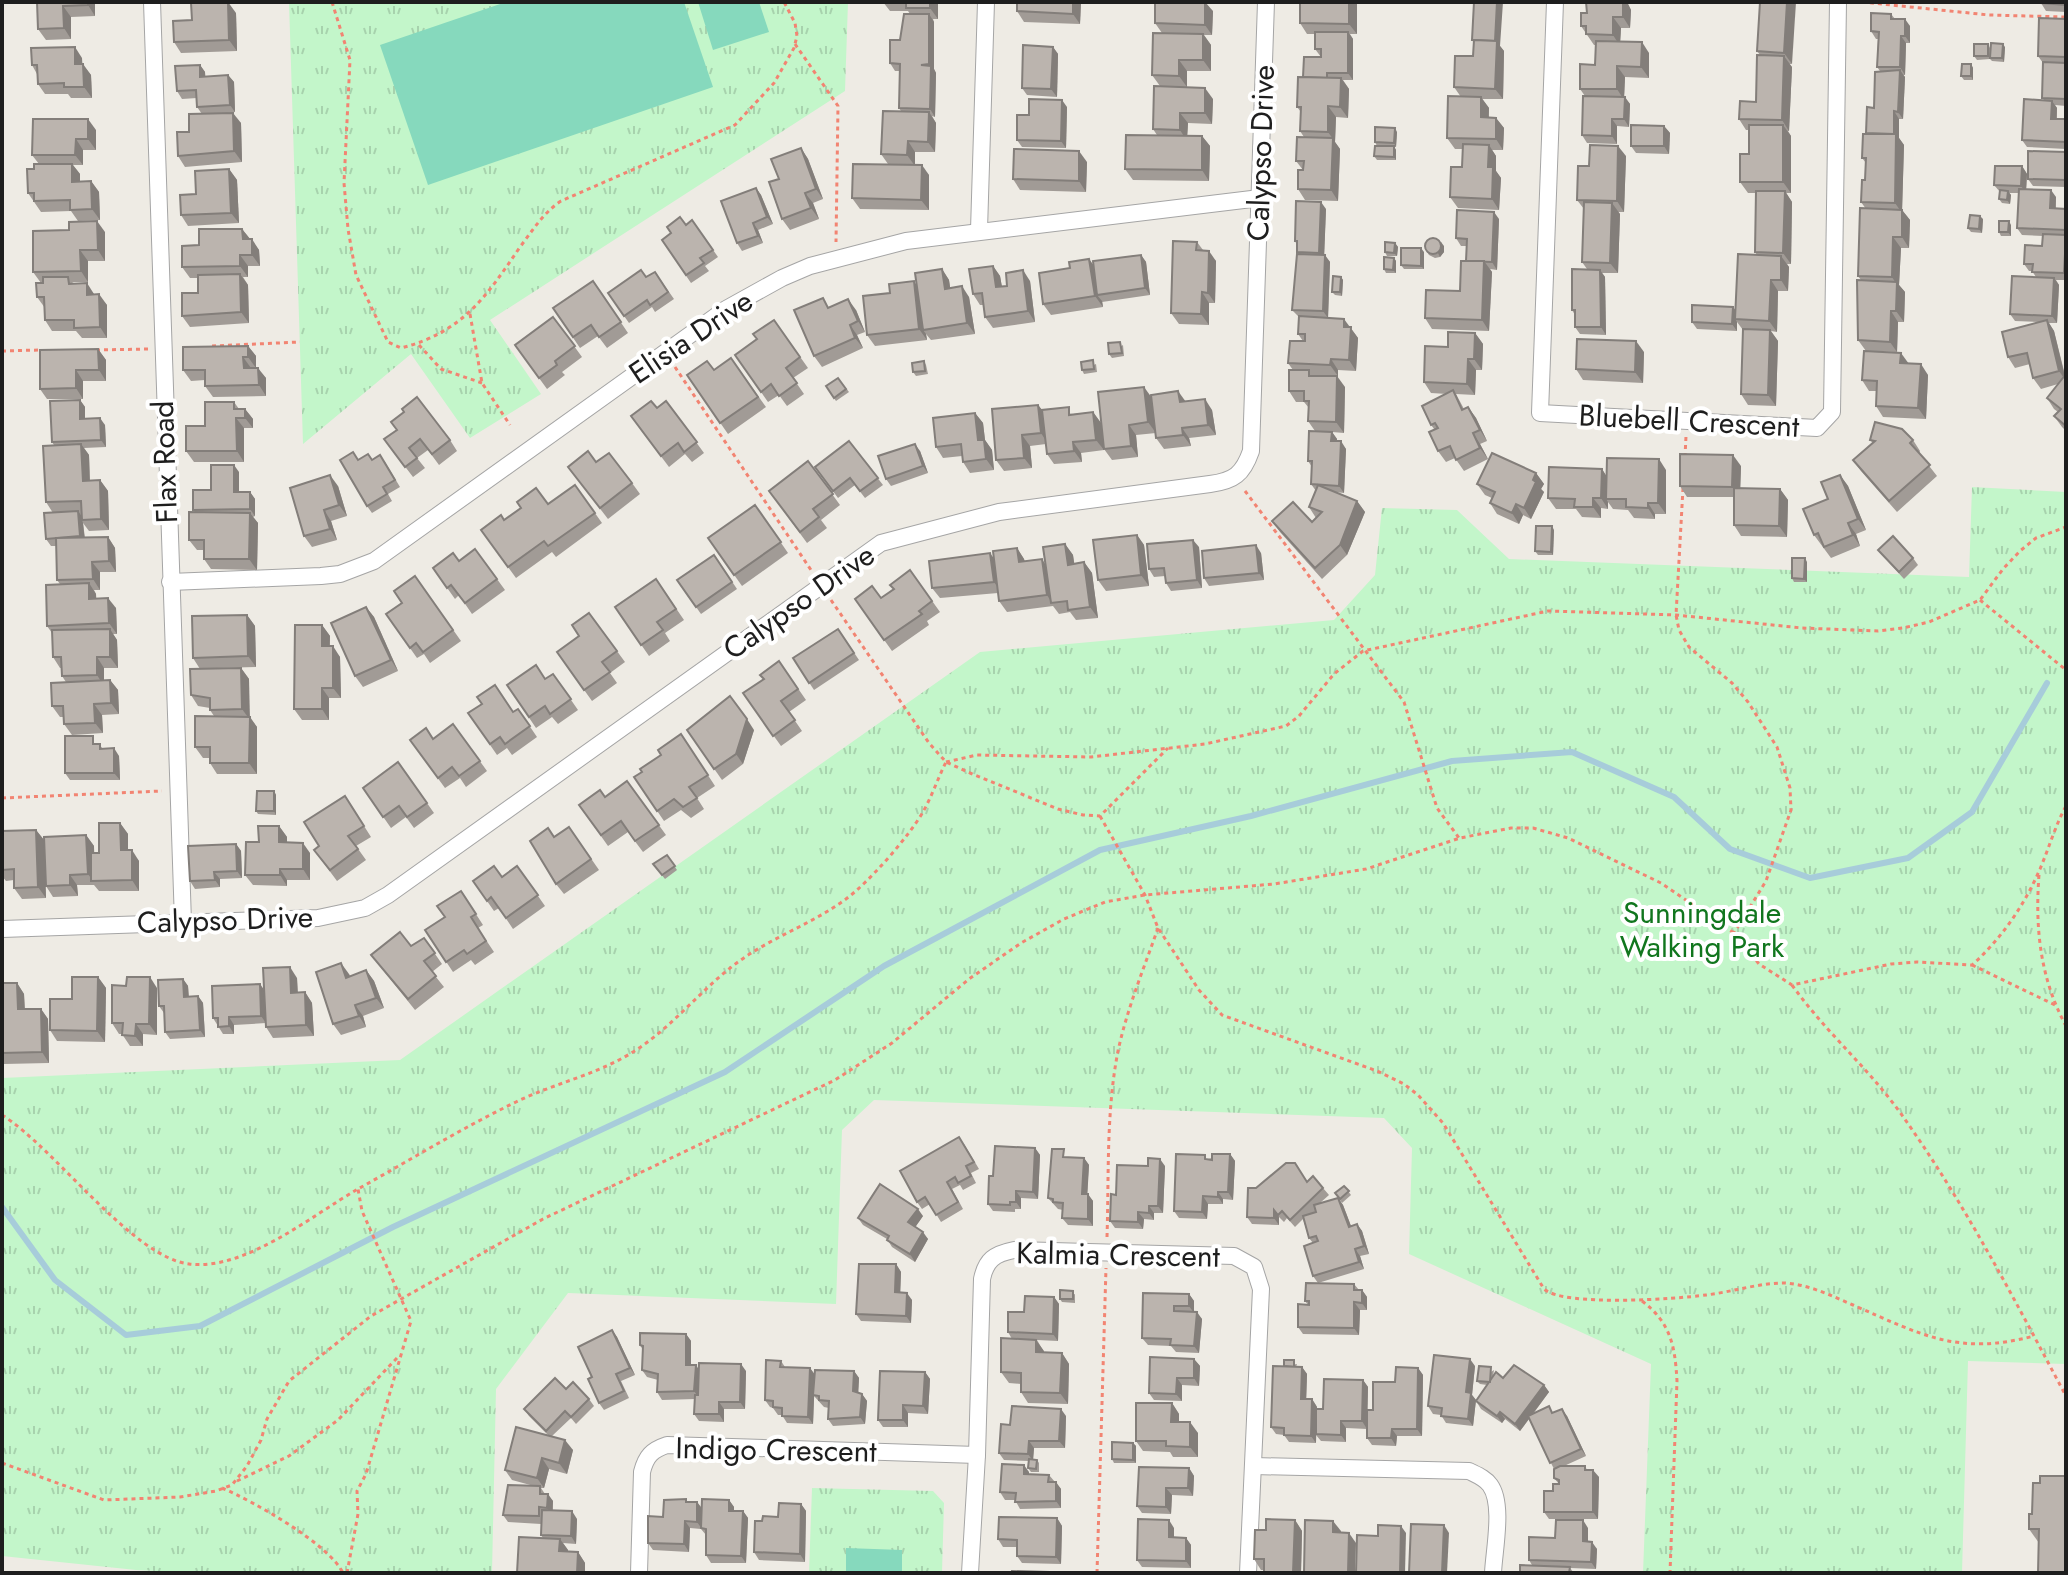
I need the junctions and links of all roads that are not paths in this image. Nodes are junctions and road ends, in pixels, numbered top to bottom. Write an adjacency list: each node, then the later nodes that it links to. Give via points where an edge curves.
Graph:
1 (152, 2): 8 (street, Flax Road)
2 (986, 2): 7 (street)
3 (1266, 2): 6 (street, Calypso Drive)
4 (1555, 2): 5 (street, Bluebell Crescent, via 1540,413 1817,428 1832,412)
5 (1838, 2)
6 (1260, 198): 7 (street, Elisia Drive); 9 (street, Calypso Drive, via 1251,451 1236,478 999,512 881,543 365,908 318,918)
7 (979, 230): 8 (street, Elisia Drive, via 835,258 782,278 726,309 374,561 321,576)
8 (170, 582): 9 (street, Flax Road)
9 (183, 922): 10 (street, Calypso Drive)
10 (2, 929)
11 (977, 1455): 12 (street, Kalmia Crescent, via 982,1279 991,1258 1014,1250 1234,1256 1254,1267 1261,1289); 13 (street, Indigo Crescent, via 667,1445 654,1450 642,1472); 14 (street, Kalmia Crescent)
12 (1254, 1466): 15 (street, Kalmia Crescent); 16 (street, via 1469,1471 1490,1485 1495,1497)
13 (639, 1573)
14 (970, 1573)
15 (1248, 1573)
16 (1493, 1573)

